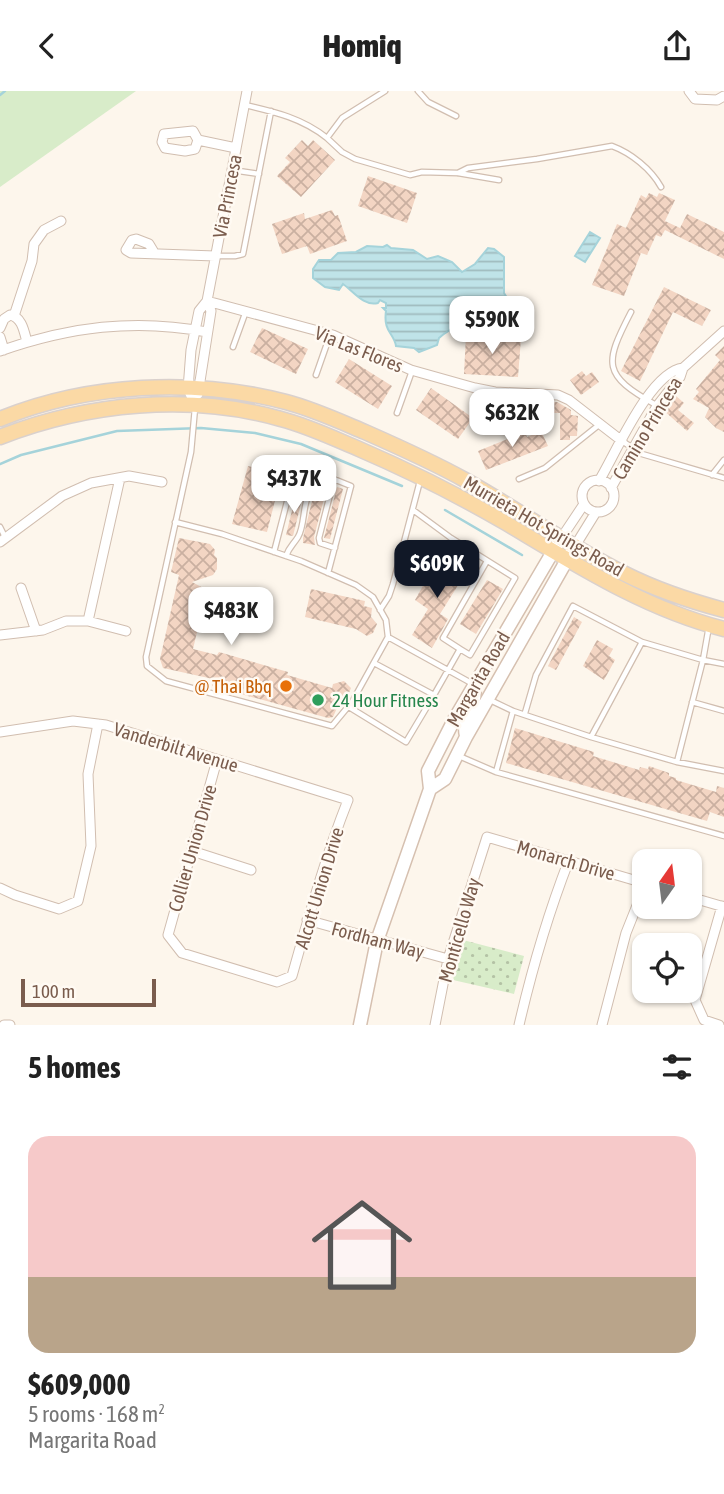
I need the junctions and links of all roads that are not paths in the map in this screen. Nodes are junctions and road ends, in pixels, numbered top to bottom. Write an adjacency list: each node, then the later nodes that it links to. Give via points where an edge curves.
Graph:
1 (247, 91): 6 (street, Via Princesa)
2 (385, 91): 9 (lane, via 342,118)
3 (418, 91): 8 (lane, via 428,102)
4 (689, 91): 5 (street, via 695,99)
5 (724, 96)
6 (244, 104): 7 (lane); 11 (street, Via Princesa)
7 (271, 111): 9 (lane, via 312,126); 14 (lane)
8 (456, 116)
9 (327, 138): 13 (lane, via 355,159 410,175)
10 (198, 140): 11 (street)
11 (236, 148): 12 (street, Via Princesa)
12 (232, 170): 14 (lane); 19 (street, Via Princesa)
13 (458, 173): 15 (lane); 16 (lane, via 468,167 612,146 651,172)
14 (259, 174): 19 (lane, via 243,254)
15 (499, 180)
16 (661, 187)
17 (61, 221): 23 (street, via 44,230 34,244)
18 (155, 254): 19 (street)
19 (215, 256): 20 (street, Via Princesa)
20 (207, 301): 21 (street, Via Las Flores); 25 (street, Via Princesa); 27 (street, Via Princesa, via 211,311)
21 (246, 310): 28 (street, Via Las Flores); 31 (lane)
22 (631, 312): 37 (lane, via 611,355 622,384)
23 (14, 316): 24 (street, via 9,315); 30 (street)
24 (0, 328)
25 (194, 329): 27 (street); 30 (street, via 110,325); 36 (street, Via Princesa)
26 (724, 331): 33 (street, Camino Princesa)
27 (207, 332): 36 (street, Via Princesa)
28 (330, 334): 34 (street, Via Las Flores); 35 (lane)
29 (0, 337): 32 (street)
30 (27, 342): 32 (street)
31 (233, 348)
32 (2, 351)
33 (683, 368): 37 (street, Camino Princesa, via 675,369); 38 (street, Camino Princesa)
34 (413, 370): 40 (lane); 42 (street, Via Las Flores, via 492,391 558,395)
35 (316, 375)
36 (194, 389): 39 (street, Via Princesa); 41 (main road, Murrieta Hot Springs Road, via 78,395); 62 (main road, Murrieta Hot Springs Road, via 255,395 334,419 433,463)
37 (646, 400): 38 (lane); 44 (street, Camino Princesa)
38 (657, 406): 45 (street, Camino Princesa)
39 (195, 412): 43 (main road, Murrieta Hot Springs Road, via 141,406 93,410); 48 (main road, Murrieta Hot Springs Road, via 234,409 279,418); 60 (lane)
40 (397, 413)
41 (0, 419)
42 (601, 424): 44 (street, Via Las Flores); 52 (lane, via 545,468)
43 (0, 437)
44 (622, 441): 45 (lane); 53 (street, Camino Princesa)
45 (633, 448): 47 (lane, via 663,462); 55 (street, Camino Princesa)
46 (724, 460): 47 (lane)
47 (712, 475): 50 (lane)
48 (421, 476): 58 (lane); 66 (main road, Murrieta Hot Springs Road)
49 (120, 478): 54 (street); 63 (street, via 91,483 62,496); 75 (street)
50 (724, 478)
51 (334, 479): 56 (lane); 65 (lane, via 351,486); 67 (lane, via 296,467)
52 (519, 479)
53 (599, 481): 55 (street, Camino Princesa); 57 (street, Camino Princesa, via 586,485)
54 (162, 482)
55 (611, 488): 59 (street, Camino Princesa, via 612,503)
56 (331, 492): 65 (lane, via 319,538 320,543); 68 (lane, via 318,486 309,494 298,538)
57 (584, 504): 59 (street); 62 (street, Camino Princesa)
58 (413, 510): 70 (lane); 73 (lane, via 389,596)
59 (596, 512): 64 (street, Camino Princesa)
60 (175, 522): 67 (lane); 92 (lane, via 147,666 166,681 332,726)
61 (0, 527): 63 (lane)
62 (562, 537): 64 (main road, Murrieta Hot Springs Road); 66 (main road, Margarita Road)
63 (3, 540)
64 (575, 546): 69 (main road, Margarita Road); 74 (main road, Murrieta Hot Springs Road, via 652,586)
65 (335, 548): 71 (lane)
66 (553, 551): 69 (main road, Murrieta Hot Springs Road); 88 (main road, Margarita Road)
67 (274, 552): 68 (lane)
68 (286, 556): 71 (lane)
69 (567, 560): 76 (main road, Murrieta Hot Springs Road, via 642,600); 90 (main road, Margarita Road)
70 (487, 561): 83 (lane, via 443,638); 83 (lane, via 515,578 470,655)
71 (328, 573): 73 (lane, via 373,597)
72 (20, 588): 78 (street)
73 (380, 610): 81 (lane)
74 (724, 610)
75 (88, 621): 78 (street, via 66,621); 79 (street)
76 (709, 625): 77 (main road, Murrieta Hot Springs Road); 84 (lane)
77 (724, 629)
78 (36, 631): 80 (street)
79 (126, 631)
80 (0, 635)
81 (388, 637): 85 (lane); 87 (lane)
82 (642, 642): 84 (lane); 95 (lane, via 573,606 536,675); 99 (lane)
83 (460, 649): 87 (lane)
84 (703, 660): 86 (lane); 91 (lane)
85 (374, 663): 89 (lane); 92 (lane)
86 (724, 664)
87 (448, 672): 88 (lane); 89 (lane)
88 (474, 685): 98 (main road, via 476,698 464,725); 105 (main road, Margarita Road, via 428,771)
89 (434, 695): 92 (lane, via 406,742)
90 (488, 699): 93 (lane); 98 (main road, Margarita Road)
91 (692, 702): 94 (lane); 102 (lane)
92 (349, 707)
93 (513, 711): 95 (lane); 104 (lane)
94 (724, 712)
95 (525, 713): 99 (lane)
96 (98, 724): 97 (street, Vanderbilt Avenue, via 73,721); 101 (street, Vanderbilt Avenue); 113 (street, via 88,773 91,846 78,901 59,909)
97 (0, 732)
98 (467, 737): 100 (main road, Margarita Road)
99 (591, 737): 102 (lane)
100 (457, 755): 104 (lane); 105 (main road, Margarita Road, via 446,779)
101 (218, 761): 106 (street, Vanderbilt Avenue); 109 (street, Collier Union Drive)
102 (677, 762): 103 (lane)
103 (724, 771)
104 (496, 772): 107 (lane)
105 (430, 789): 118 (main road, Margarita Road)
106 (348, 800): 117 (street, Alcott Union Drive)
107 (724, 836)
108 (487, 837): 110 (street, Monarch Drive); 119 (street, Monticello Way)
109 (192, 851): 111 (street); 120 (street, Collier Union Drive, via 168,935 182,953 277,982)
110 (569, 860): 112 (street, Monarch Drive); 125 (street)
111 (251, 870)
112 (632, 879)
113 (0, 888)
114 (702, 901): 115 (street)
115 (723, 907): 127 (street, via 695,1000 704,1020)
116 (632, 918): 126 (street)
117 (307, 920): 118 (street, Fordham Way); 120 (street, Alcott Union Drive)
118 (377, 941): 119 (street, Fordham Way); 123 (main road, Margarita Road)
119 (448, 959): 124 (street, Monticello Way)
120 (292, 976)
121 (4, 1025): 122 (street)
122 (10, 1025)
123 (360, 1025)
124 (435, 1025)
125 (519, 1025)
126 (602, 1025)
127 (719, 1025)

